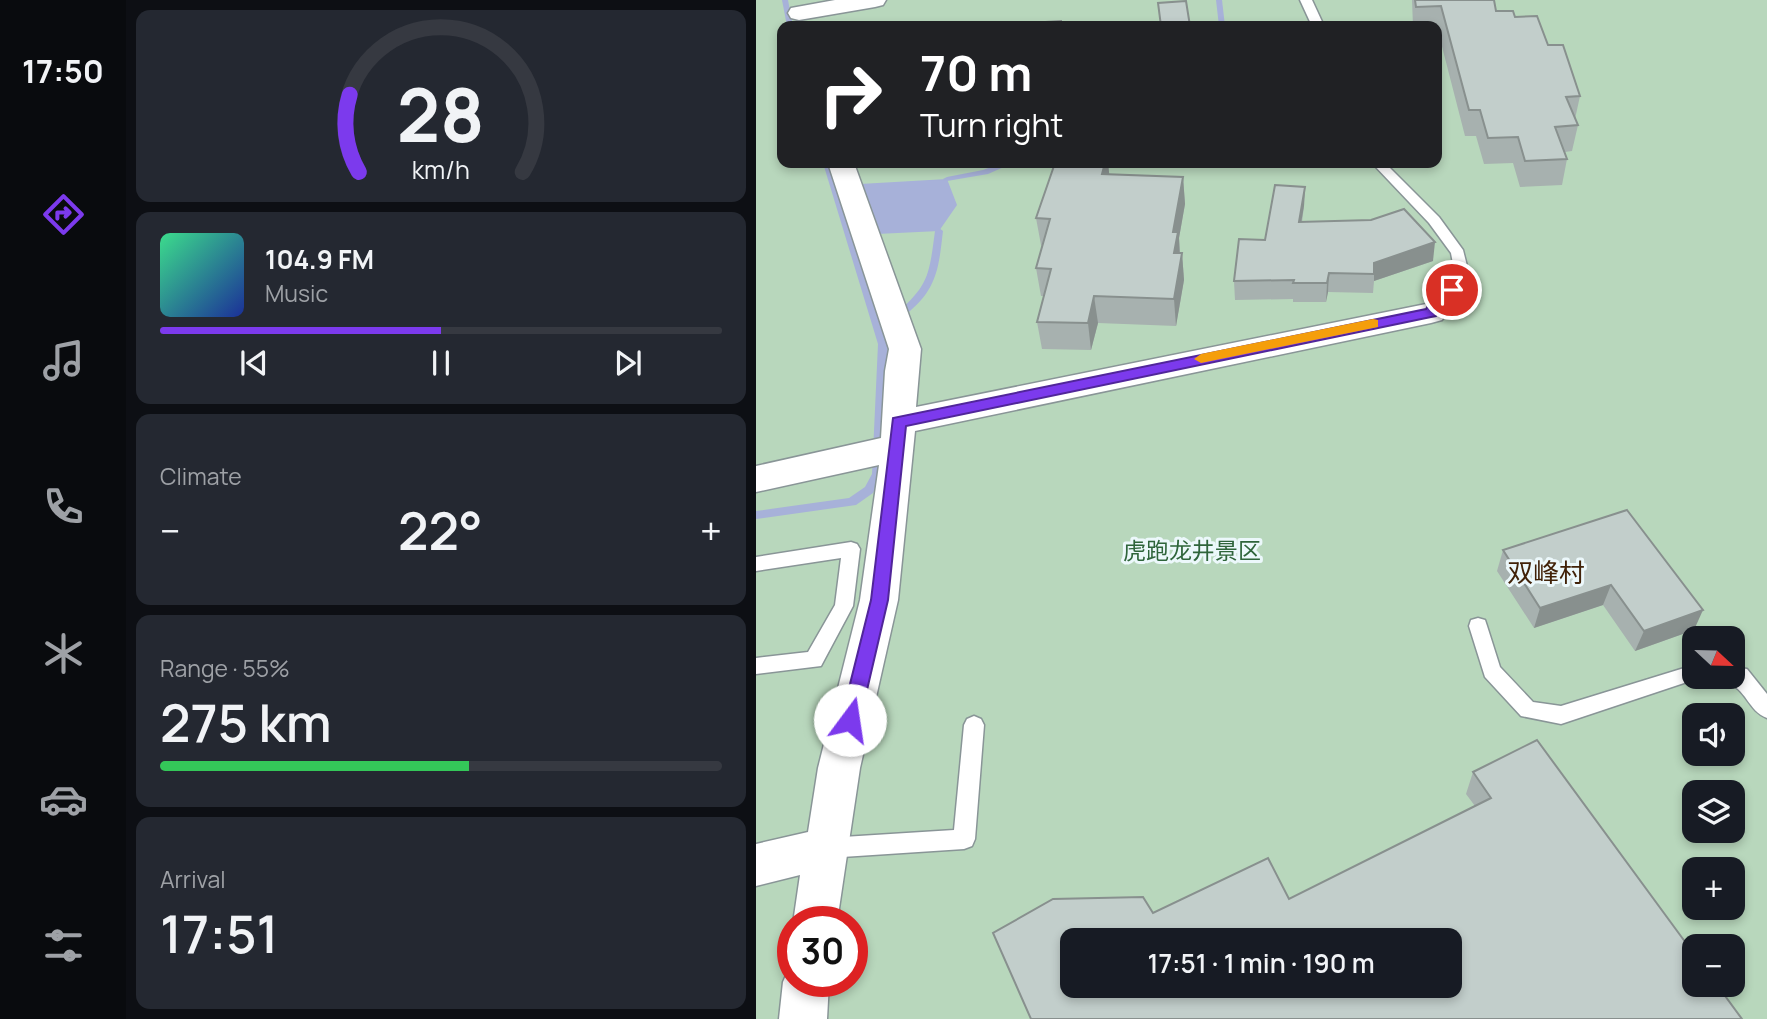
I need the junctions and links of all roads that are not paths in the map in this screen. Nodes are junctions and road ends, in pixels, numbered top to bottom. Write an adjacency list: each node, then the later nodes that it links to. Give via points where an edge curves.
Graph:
1 (875, 0): 3 (street)
2 (1306, 0): 4 (lane)
3 (799, 13)
4 (1316, 21)
5 (843, 168): 8 (street, via 905,349)
6 (1383, 168): 7 (lane, via 1434,220 1458,253 1464,282 1439,299)
7 (1431, 313): 8 (street)
8 (885, 443): 9 (street); 11 (street)
9 (756, 479)
10 (756, 564): 11 (lane, via 851,549)
11 (862, 603): 13 (lane, via 814,660); 18 (street)
12 (1478, 626): 14 (lane, via 1492,671 1528,710 1562,715)
13 (756, 666)
14 (1682, 677)
15 (1745, 681): 16 (lane)
16 (1767, 709)
17 (974, 725): 18 (lane, via 964,839)
18 (827, 848): 19 (street); 20 (street)
19 (756, 865)
20 (818, 906)
21 (805, 997): 22 (street)
22 (803, 1019)

